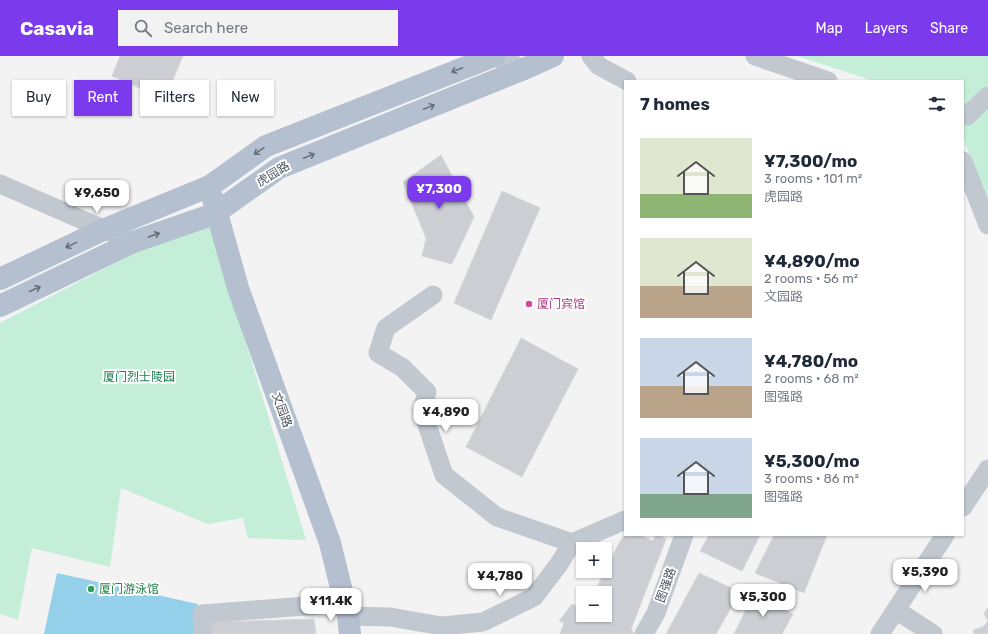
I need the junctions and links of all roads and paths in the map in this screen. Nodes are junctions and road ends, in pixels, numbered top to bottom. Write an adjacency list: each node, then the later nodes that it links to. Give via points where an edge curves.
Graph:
1 (493, 56): 5 (street); 13 (main road, one-way to 13, via 266,146)
2 (553, 56): 5 (main road, 虎园路)
3 (591, 56): 7 (street, via 599,66)
4 (755, 56): 6 (street)
5 (524, 69): 14 (main road, 虎园路, one-way to 5, via 279,168)
6 (784, 74): 8 (street)
7 (625, 80)
8 (822, 80)
9 (988, 96): 10 (street)
10 (964, 116)
11 (964, 164): 15 (street)
12 (0, 184): 16 (street)
13 (210, 186): 14 (main road, 文园路); 16 (main road)
14 (217, 214): 17 (main road, 虎园路, one-way to 14); 28 (main road, 文园路, via 238,288 330,543)
15 (988, 225)
16 (104, 230): 17 (street); 18 (main road, one-way to 18)
17 (133, 242): 20 (main road, 虎园路, one-way to 17)
18 (0, 280)
19 (433, 295): 26 (street, via 386,328 378,353 403,368 427,392 422,410 444,475 497,517)
20 (0, 306)
21 (988, 469): 22 (street)
22 (964, 505)
23 (624, 520): 26 (street)
24 (684, 536): 30 (street, 图强路, via 656,613)
25 (944, 536): 27 (street)
26 (572, 543): 28 (street, via 534,597 484,622 442,626 390,617)
27 (896, 610): 31 (street); 32 (street)
28 (347, 618): 29 (street, via 202,614)
29 (202, 634)
30 (644, 634)
31 (880, 634)
32 (933, 634)

